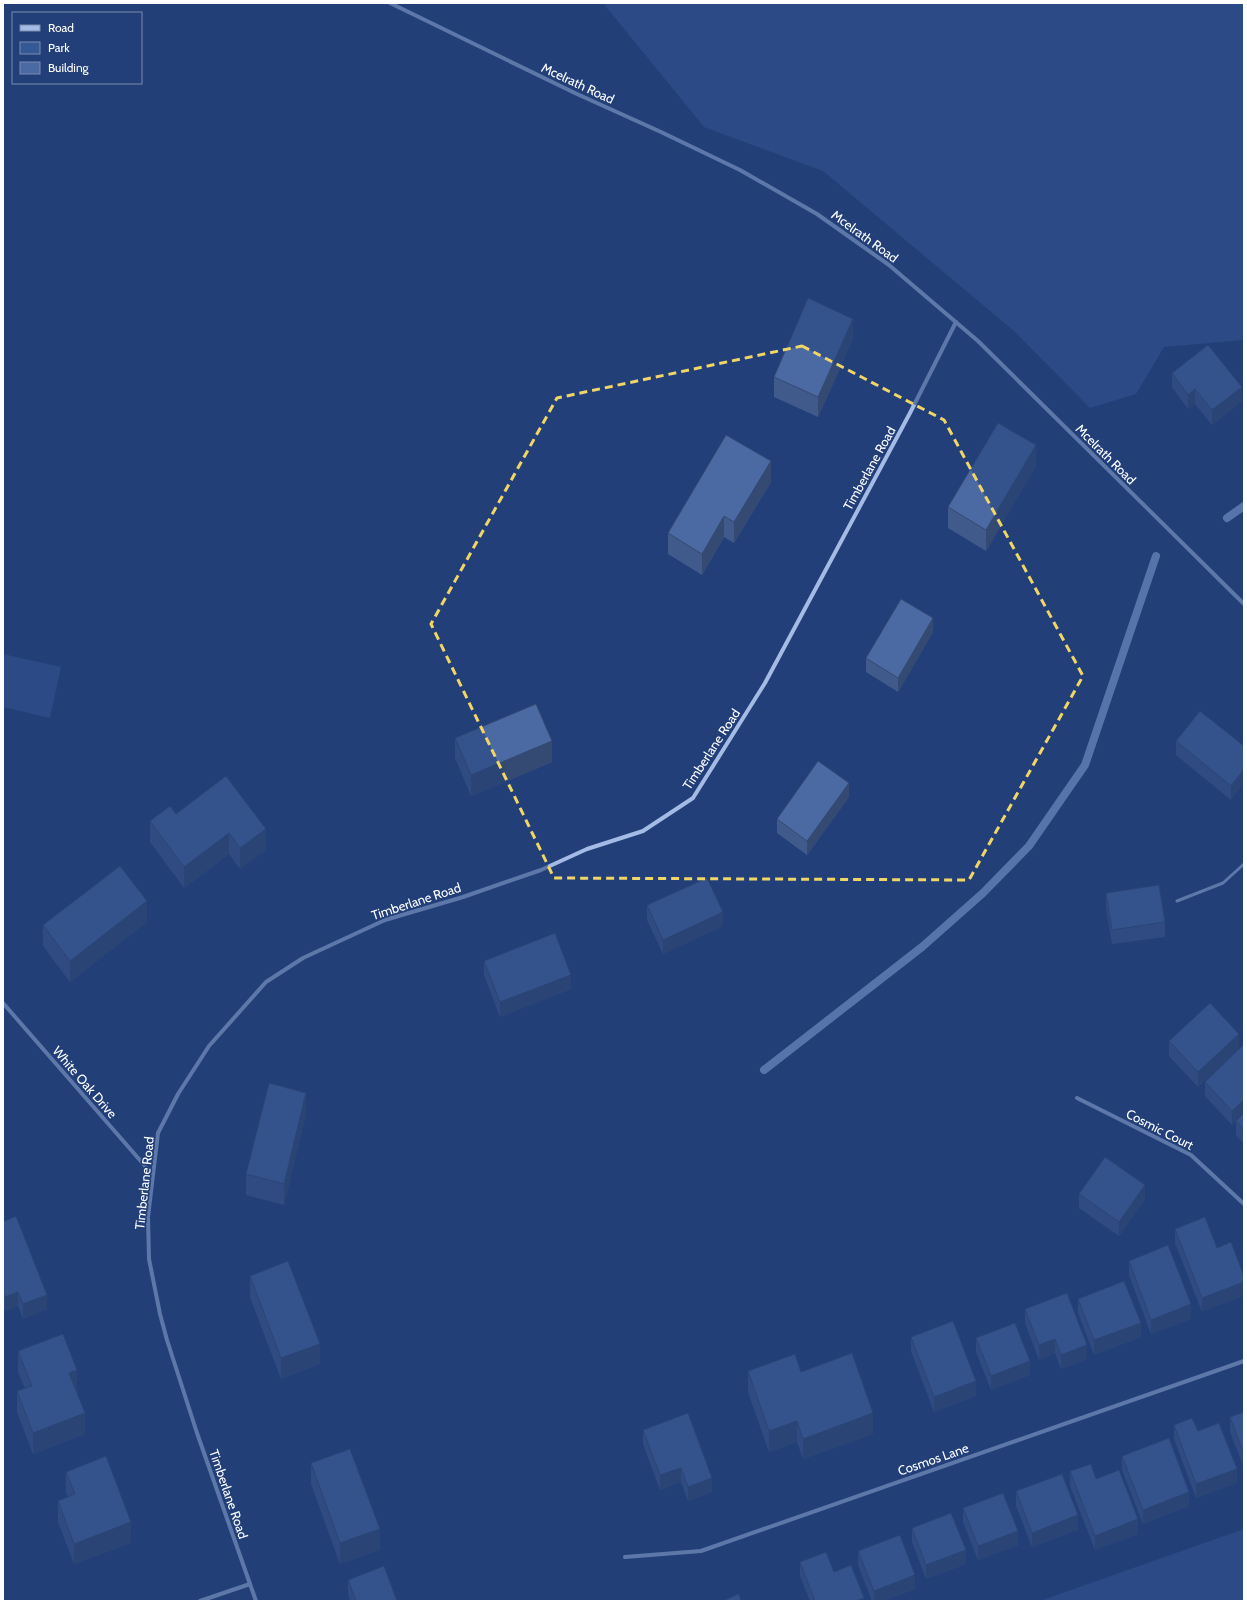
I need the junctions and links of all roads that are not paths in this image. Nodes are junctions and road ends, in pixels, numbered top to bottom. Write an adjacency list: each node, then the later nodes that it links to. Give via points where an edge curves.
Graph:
1 (390, 3): 2 (street, Mcelrath Road, via 740,170 817,214 883,261)
2 (956, 322): 3 (street, Mcelrath Road); 8 (street, Timberlane Road, via 765,683 693,798 643,831 463,897 385,920 303,958 266,982 208,1046 178,1094 158,1133)
3 (1244, 604)
4 (1244, 864): 5 (lane, via 1223,883)
5 (1177, 901)
6 (3, 1003): 8 (street, White Oak Drive)
7 (1077, 1098): 9 (street, Cosmic Court, via 1191,1155)
8 (152, 1174): 12 (street, Timberlane Road, via 148,1217 149,1259 160,1314 197,1434)
9 (1244, 1204)
10 (1244, 1361): 11 (street, Cosmos Lane, via 701,1551)
11 (625, 1557)
12 (250, 1584): 13 (street); 14 (street, Timberlane Road)
13 (200, 1601)
14 (256, 1601)

